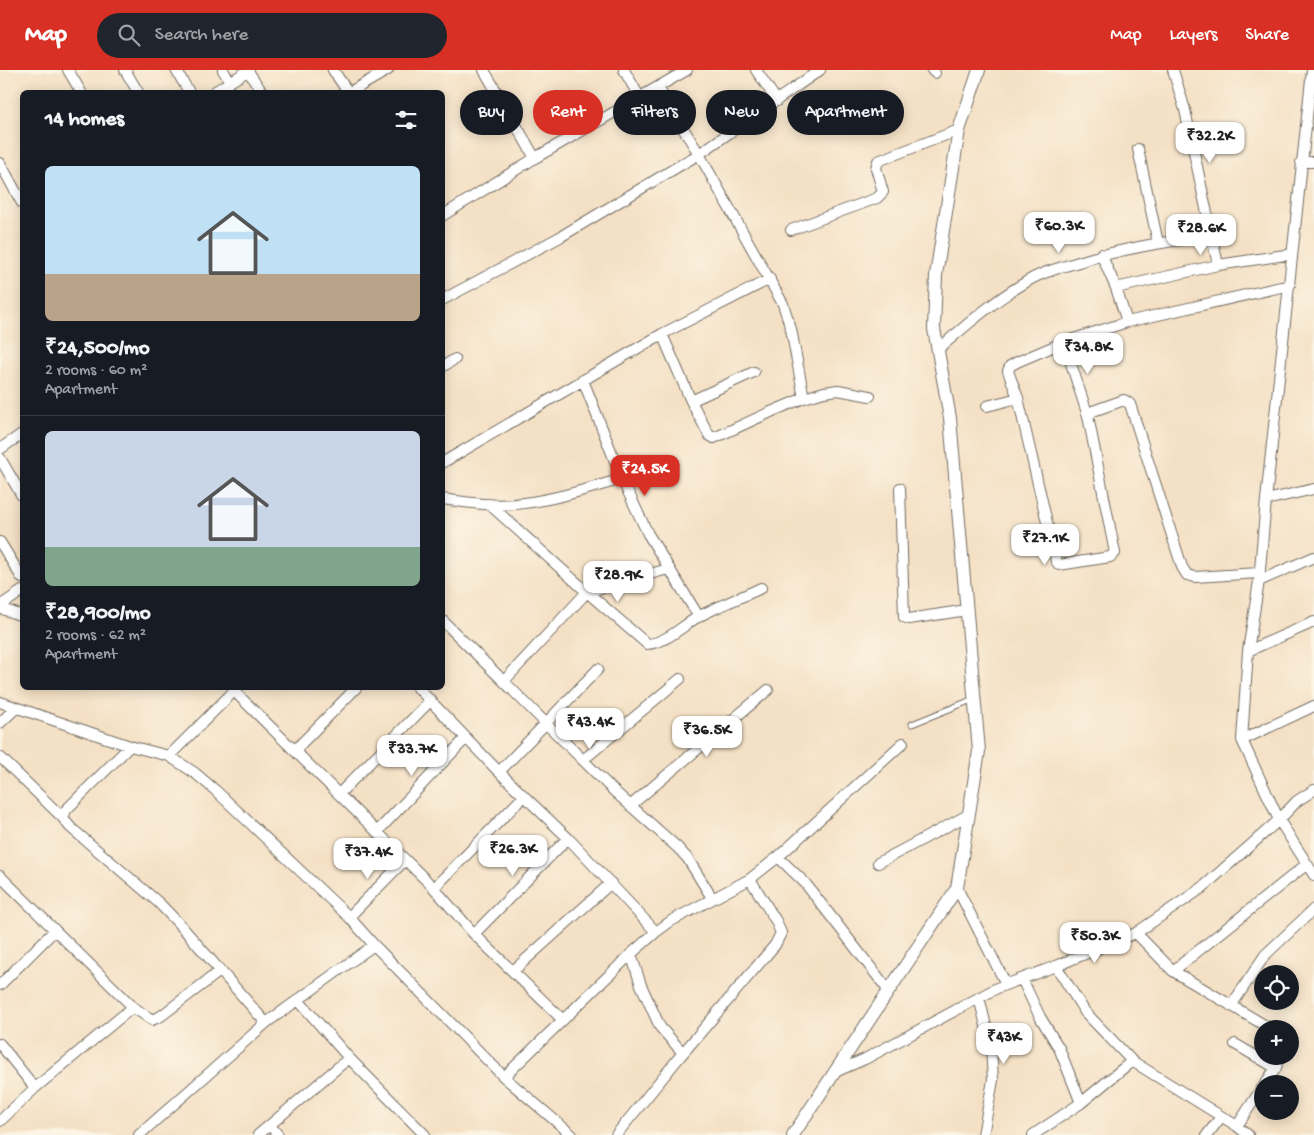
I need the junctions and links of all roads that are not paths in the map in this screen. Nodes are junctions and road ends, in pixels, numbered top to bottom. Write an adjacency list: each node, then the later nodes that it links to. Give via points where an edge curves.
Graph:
1 (68, 70): 18 (street)
2 (125, 70): 19 (street)
3 (176, 70): 20 (street)
4 (223, 70): 16 (street)
5 (333, 70): 23 (street)
6 (388, 70): 24 (street)
7 (484, 70): 35 (street)
8 (624, 70): 25 (street)
9 (687, 70): 17 (street)
10 (756, 70): 27 (street)
11 (820, 70): 29 (street)
12 (979, 70): 31 (street)
13 (1173, 70): 42 (street)
14 (1312, 70): 28 (street)
15 (248, 71): 16 (street); 22 (street)
16 (230, 82): 21 (street)
17 (658, 88): 26 (street); 34 (street)
18 (80, 90)
19 (137, 90)
20 (188, 90)
21 (217, 90)
22 (261, 90)
23 (348, 90)
24 (353, 90)
25 (635, 90)
26 (654, 90)
27 (770, 90)
28 (1311, 91): 36 (street)
29 (777, 101)
30 (613, 113): 35 (street)
31 (959, 130): 41 (street, via 878,162 876,168 883,192 877,198); 54 (street, via 936,275 934,329)
32 (727, 135): 34 (street)
33 (1138, 149): 43 (street)
34 (699, 154): 47 (street); 50 (street, via 552,241)
35 (535, 158): 40 (street)
36 (1301, 162): 37 (street); 45 (street)
37 (1314, 162)
38 (0, 163): 39 (street)
39 (20, 199)
40 (445, 214)
41 (791, 230)
42 (1213, 235): 43 (street); 46 (street)
43 (1158, 243): 44 (street)
44 (1101, 254): 49 (street); 54 (street, via 1050,270 1024,283)
45 (1292, 254): 46 (street); 48 (street)
46 (1218, 266): 49 (street)
47 (770, 279): 52 (street); 60 (street, via 789,323)
48 (1290, 285): 51 (street); 74 (street)
49 (1116, 288): 51 (street)
50 (445, 298)
51 (1127, 322): 53 (street)
52 (662, 334): 58 (street); 62 (street)
53 (1064, 342): 61 (street, via 1010,366 1008,371); 64 (street)
54 (938, 348): 85 (street, via 950,418)
55 (455, 359): 56 (street)
56 (445, 365)
57 (754, 372): 62 (street)
58 (583, 380): 68 (street); 69 (street)
59 (870, 396): 60 (street, via 838,390)
60 (804, 398): 62 (street, via 714,438 709,435)
61 (1018, 398): 63 (street); 64 (street, via 1056,561 1061,566 1110,557 1115,553)
62 (691, 401)
63 (987, 406)
64 (1088, 416): 80 (street, via 1120,400 1130,404 1182,568 1187,575)
65 (20, 435): 66 (street)
66 (0, 449)
67 (0, 458): 72 (street)
68 (445, 461)
69 (622, 479): 75 (street, via 549,499 522,504); 78 (street)
70 (900, 488): 85 (street, via 904,617 909,619)
71 (1314, 489): 74 (street)
72 (20, 493)
73 (445, 500): 75 (street)
74 (1266, 500): 80 (street)
75 (489, 504): 83 (street)
76 (0, 542): 79 (street)
77 (1314, 557): 80 (street)
78 (668, 569): 83 (street); 87 (street)
79 (20, 575)
80 (1259, 577): 90 (street)
81 (761, 588): 87 (street)
82 (20, 592): 84 (street)
83 (587, 592): 87 (street, via 647,644 662,640); 93 (street)
84 (0, 607): 86 (street)
85 (967, 610): 99 (street)
86 (20, 615)
87 (699, 617)
88 (1314, 622): 90 (street)
89 (445, 623): 93 (street)
90 (1248, 651): 108 (street)
91 (598, 669): 105 (street)
92 (680, 679): 114 (street)
93 (504, 681): 105 (street)
94 (235, 690): 112 (street)
95 (237, 690): 111 (street)
96 (354, 690): 111 (street)
97 (420, 690): 100 (street)
98 (768, 690): 119 (street)
99 (974, 699): 106 (lane); 120 (street, via 979,751)
100 (431, 700): 107 (street); 117 (street)
101 (0, 702): 103 (street)
102 (1314, 706): 108 (street)
103 (16, 708): 104 (street); 110 (street)
104 (0, 723)
105 (546, 724): 114 (street); 115 (street)
106 (912, 724)
107 (466, 738): 115 (street); 123 (street)
108 (1242, 740): 122 (street)
109 (903, 744): 125 (street)
110 (130, 746): 112 (street); 121 (street, via 66,810)
111 (295, 750): 117 (street)
112 (169, 756): 137 (street, via 215,790)
113 (0, 757): 121 (street)
114 (583, 760): 119 (street)
115 (499, 772): 118 (street)
116 (1314, 790): 122 (street, via 1297,801)
117 (339, 794): 123 (street)
118 (524, 796): 124 (street); 133 (street)
119 (630, 806): 135 (street, via 688,859)
120 (968, 815): 127 (street); 134 (street)
121 (63, 818): 145 (street, via 159,903)
122 (1279, 820): 128 (street); 140 (street, via 1202,888)
123 (377, 832): 126 (street)
124 (568, 838): 132 (street); 141 (street)
125 (778, 857): 130 (street); 151 (street, via 805,883)
126 (405, 860): 133 (street); 137 (street)
127 (878, 863)
128 (1307, 864): 129 (street); 147 (street)
129 (1314, 875)
130 (750, 879): 135 (street); 161 (street, via 781,933 775,945)
131 (2, 882): 138 (street)
132 (611, 883): 139 (street); 146 (street)
133 (434, 888): 141 (street)
134 (956, 888): 149 (street); 151 (street)
135 (712, 898): 139 (street)
136 (1314, 909): 154 (street, via 1264,955)
137 (349, 917): 142 (street)
138 (55, 930): 150 (street); 155 (street)
139 (656, 932): 143 (street)
140 (1136, 933): 144 (street); 147 (street)
141 (474, 934): 146 (street)
142 (374, 945): 153 (street); 168 (street)
143 (631, 954): 156 (street); 161 (street, via 660,1027)
144 (1056, 966): 148 (street); 163 (street, via 1085,1012)
145 (220, 971): 155 (street, via 156,1019 146,1017); 158 (street)
146 (513, 971): 156 (street)
147 (1173, 972): 154 (street)
148 (1022, 979): 149 (street); 171 (street, via 1059,1048)
149 (1006, 984): 152 (street)
150 (0, 985)
151 (889, 990): 166 (street)
152 (978, 997): 166 (street); 183 (street, via 991,1047 992,1080)
153 (298, 1000): 158 (street); 162 (street)
154 (1231, 1006): 157 (street)
155 (133, 1007): 169 (street)
156 (563, 1020): 168 (street)
157 (1255, 1020)
158 (266, 1023): 176 (street)
159 (0, 1044): 169 (street)
160 (1235, 1044): 165 (street)
161 (680, 1057): 181 (street)
162 (349, 1058): 174 (street); 179 (street)
163 (1132, 1061): 171 (street); 172 (street)
164 (1277, 1065): 165 (street)
165 (1276, 1068): 167 (street)
166 (835, 1072): 182 (street)
167 (1271, 1075)
168 (504, 1078): 180 (street)
169 (35, 1088): 173 (street)
170 (1254, 1100): 175 (street)
171 (1082, 1103): 184 (street)
172 (1221, 1117): 175 (street); 185 (street)
173 (0, 1121)
174 (270, 1125): 177 (street); 178 (street)
175 (1237, 1126): 186 (street)
176 (139, 1135)
177 (258, 1135)
178 (278, 1135)
179 (425, 1135)
180 (572, 1135)
181 (616, 1135)
182 (794, 1135)
183 (983, 1135)
184 (1033, 1135)
185 (1207, 1135)
186 (1248, 1135)

